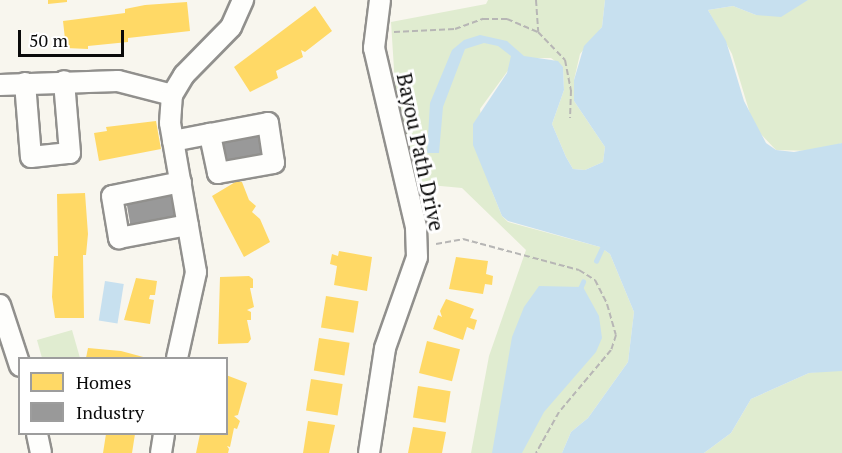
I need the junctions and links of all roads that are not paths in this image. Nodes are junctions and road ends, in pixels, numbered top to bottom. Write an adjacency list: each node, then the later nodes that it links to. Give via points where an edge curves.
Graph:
1 (243, 0): 6 (street, via 231,27 184,75)
2 (380, 0): 18 (street, Bayou Path Drive, via 374,48 416,227 417,257 386,348)
3 (64, 81): 4 (street); 4 (street, via 70,153 31,157); 6 (street, via 118,81)
4 (25, 83): 5 (street)
5 (0, 85)
6 (172, 95): 8 (street)
7 (210, 134): 8 (street)
8 (173, 141): 9 (street)
9 (181, 182): 10 (street); 10 (street, via 112,196 119,238)
10 (188, 225): 12 (street, via 196,272)
11 (0, 304): 13 (street)
12 (177, 357)
13 (18, 360)
14 (37, 435): 16 (street)
15 (164, 435): 17 (street)
16 (41, 453)
17 (161, 453)
18 (369, 453)

